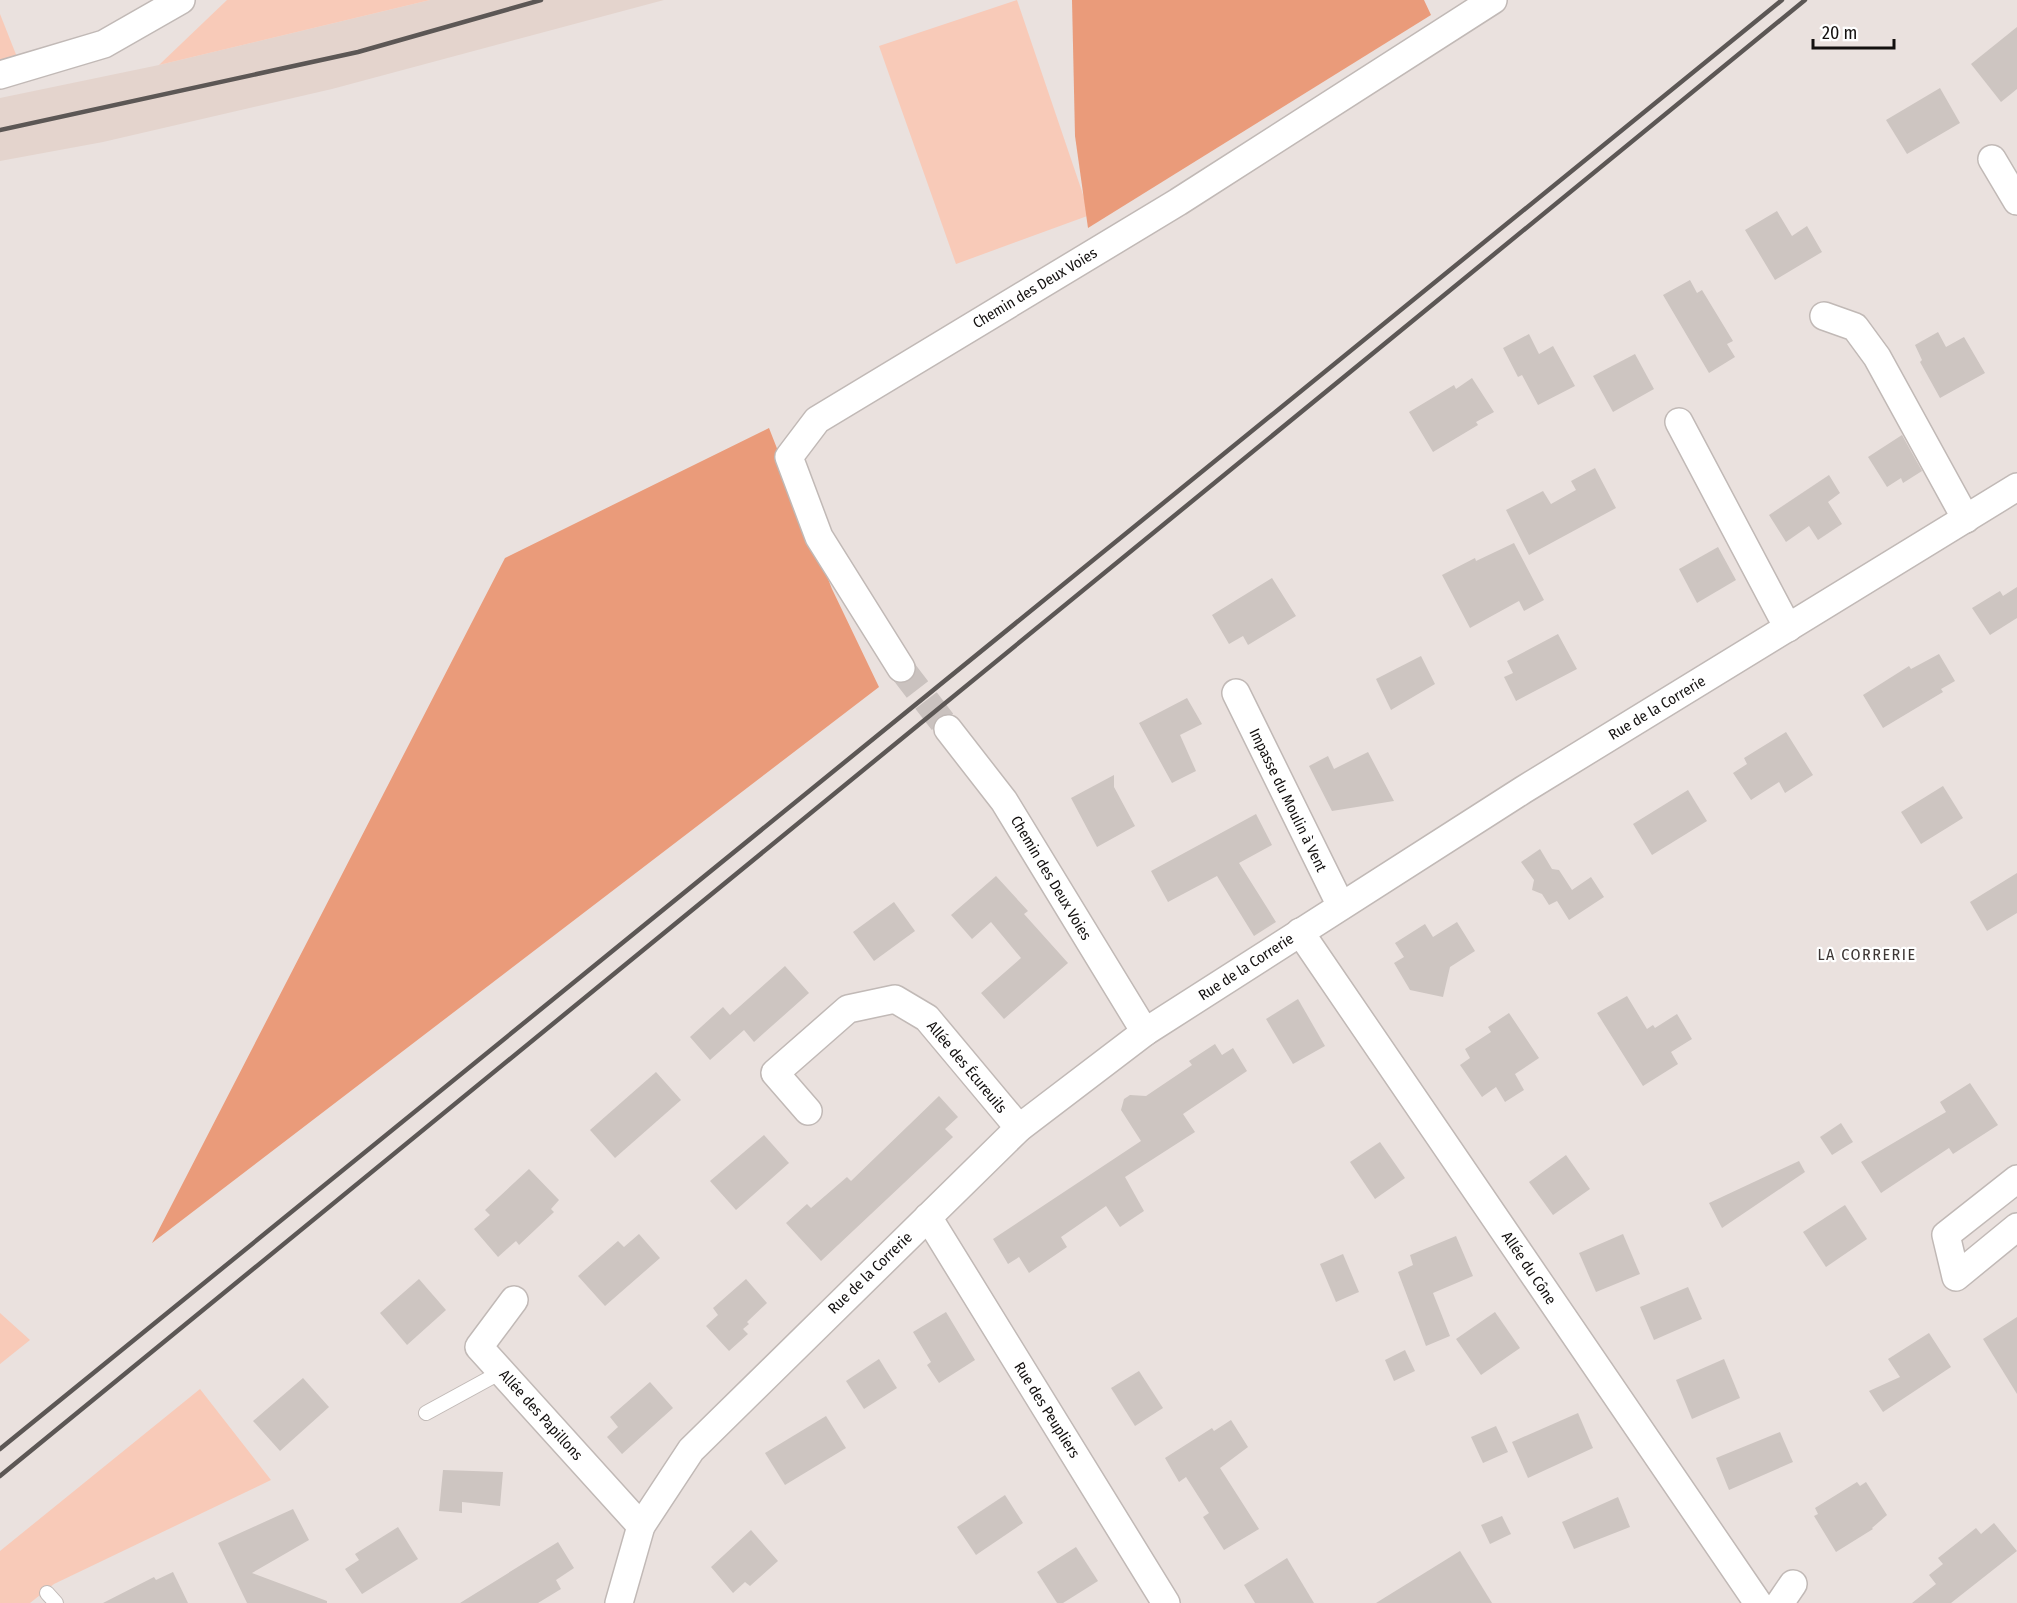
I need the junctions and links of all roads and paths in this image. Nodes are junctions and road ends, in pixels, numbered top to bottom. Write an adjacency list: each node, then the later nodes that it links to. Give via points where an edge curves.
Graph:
1 (181, 0): 3 (street, via 104,44)
2 (1493, 0): 11 (street, Chemin des Deux Voies, via 1178,202 818,420 789,457 819,537)
3 (0, 75)
4 (1992, 159): 5 (street)
5 (2017, 201)
6 (1824, 316): 9 (street, via 1856,327 1877,357)
7 (1679, 422): 10 (street)
8 (2017, 488): 9 (street, Rue de la Correrie)
9 (1966, 519): 10 (street, Rue de la Correrie)
10 (1788, 628): 14 (street, Rue de la Correrie)
11 (901, 668)
12 (1236, 693): 14 (street, Impasse du Moulin à Vent)
13 (948, 729): 16 (street, Chemin des Deux Voies, via 1004,801)
14 (1341, 906): 15 (street, Rue de la Correrie)
15 (1300, 932): 16 (street, Rue de la Correrie); 28 (street, Allée du Cône)
16 (1145, 1032): 18 (street, Rue de la Correrie)
17 (808, 1111): 18 (street, Allée des Écureuils, via 775,1073 848,1009 895,999 927,1018)
18 (1019, 1128): 20 (street, Rue de la Correrie)
19 (2017, 1179): 21 (street, via 1946,1235 1956,1276)
20 (928, 1217): 25 (street, Rue de la Correrie, via 691,1450); 27 (street, Rue des Peupliers)
21 (2017, 1227)
22 (514, 1300): 23 (street, Allée des Papillons, via 479,1347)
23 (501, 1372): 24 (lane); 25 (street, Allée des Papillons)
24 (426, 1413)
25 (641, 1526): 26 (street, Rue de la Correrie)
26 (619, 1603)
27 (1166, 1603)
28 (1758, 1603)

